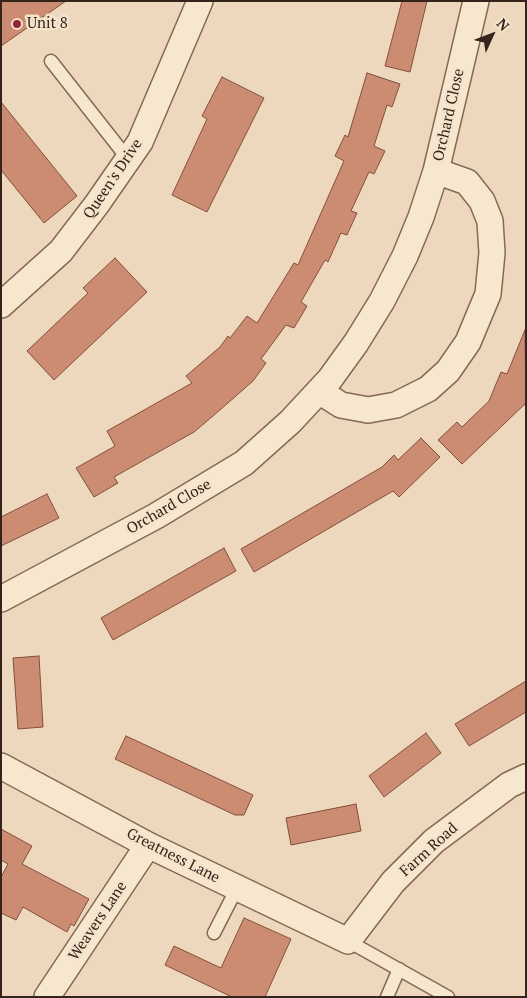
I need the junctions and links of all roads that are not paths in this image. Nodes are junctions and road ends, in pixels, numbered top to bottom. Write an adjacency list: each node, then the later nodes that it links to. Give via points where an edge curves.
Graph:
1 (200, 1): 4 (street, Queen's Drive, via 140,142)
2 (476, 1): 5 (street, Orchard Close)
3 (50, 61): 4 (lane)
4 (128, 159): 6 (street, Queen's Drive, via 61,251)
5 (436, 171): 7 (street, Orchard Close, via 428,200 398,272 356,343); 7 (street, Orchard Close, via 467,182 482,201 490,221 492,253 488,294 468,342 448,371 428,390 396,405 368,410 341,405)
6 (1, 305)
7 (319, 391): 8 (street, Orchard Close, via 244,463 156,516)
8 (1, 599)
9 (1, 766): 11 (street, Greatness Lane)
10 (526, 777): 14 (street, Farm Road, via 509,785 434,841 393,882)
11 (148, 845): 12 (street, Greatness Lane); 16 (street, Weavers Lane)
12 (237, 888): 13 (lane); 14 (street, Greatness Lane)
13 (214, 933)
14 (348, 942): 15 (lane)
15 (399, 969): 17 (lane); 18 (lane)
16 (47, 997)
17 (387, 997)
18 (448, 997)

